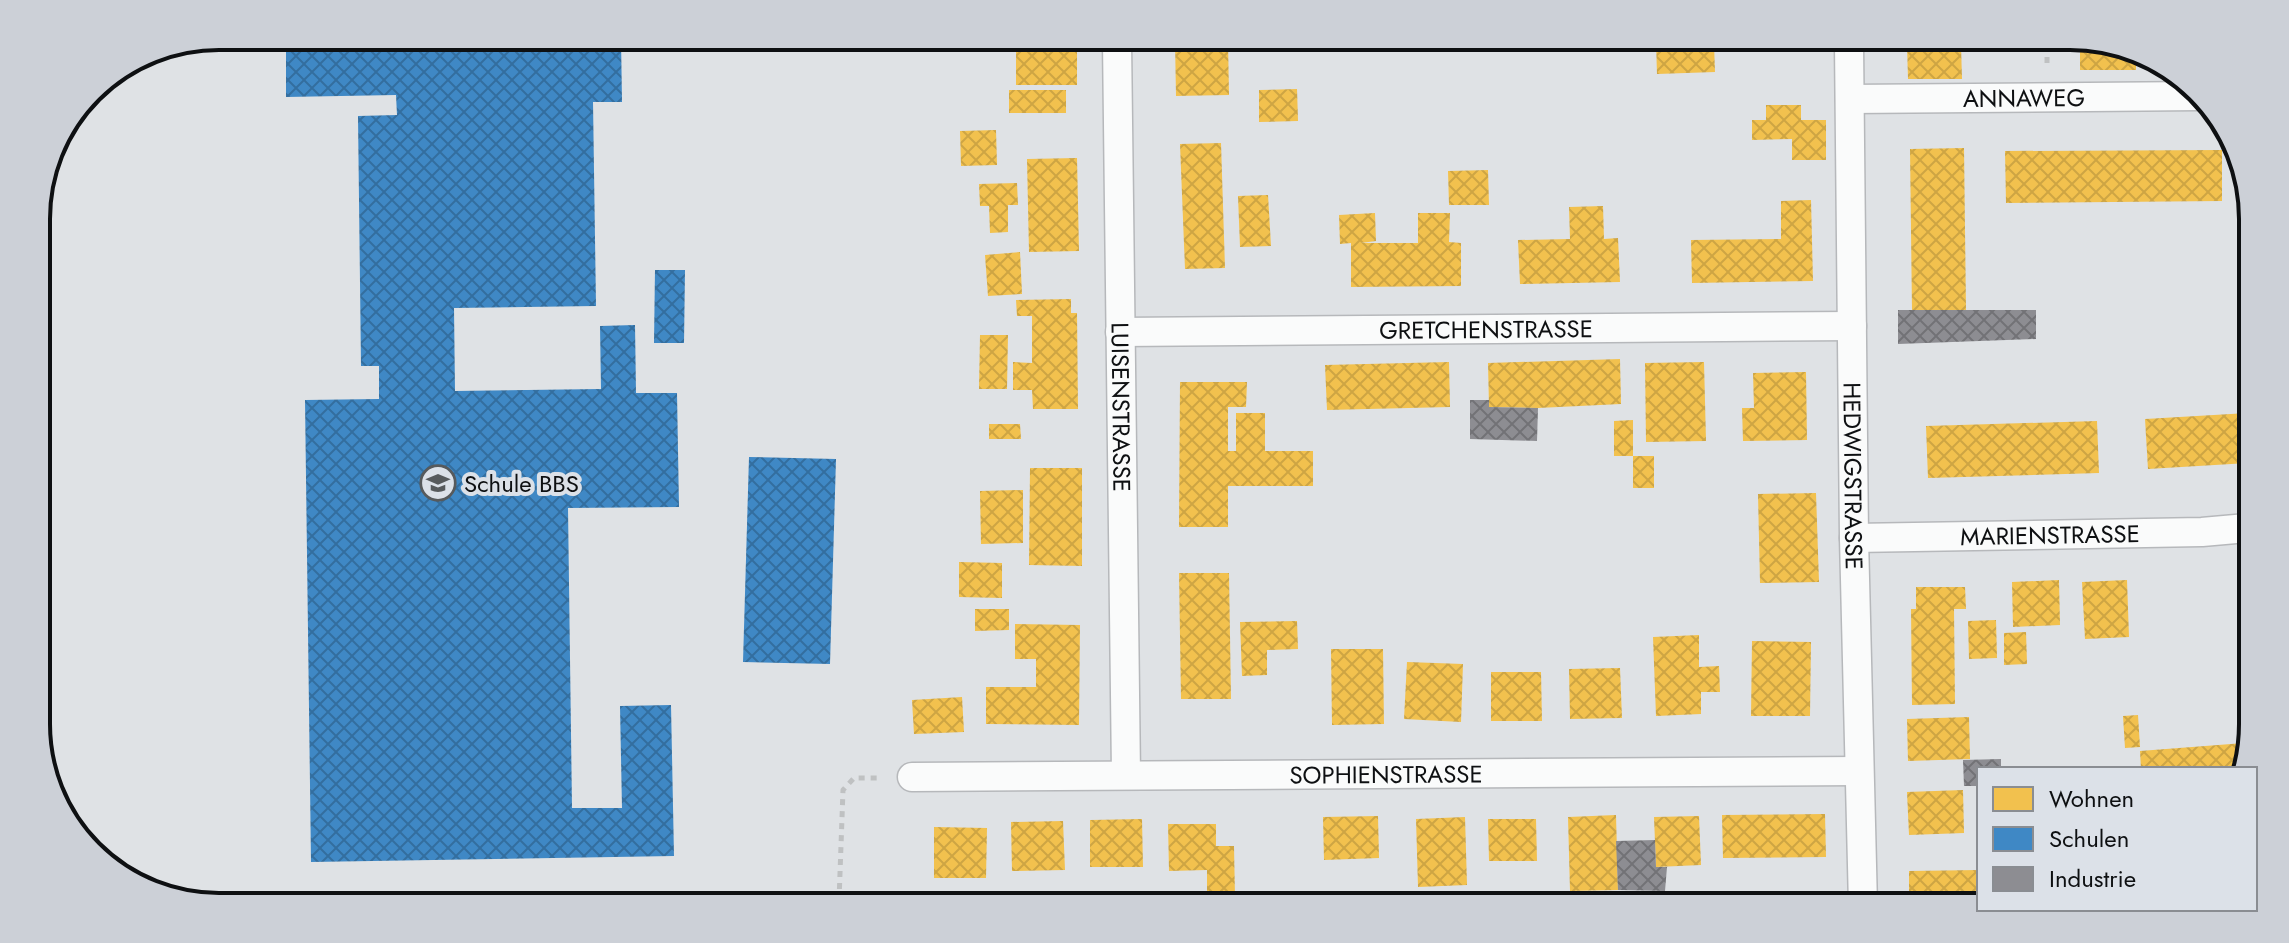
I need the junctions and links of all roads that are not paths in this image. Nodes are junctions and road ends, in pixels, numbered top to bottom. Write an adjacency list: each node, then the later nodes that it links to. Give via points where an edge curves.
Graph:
1 (1117, 50): 6 (street, LUISENSTRASSE)
2 (1849, 50): 4 (street, HEDWIGSTRASSE)
3 (2187, 96): 4 (street, ANNAWEG)
4 (1850, 99): 5 (street, HEDWIGSTRASSE)
5 (1852, 326): 6 (street, GRETCHENSTRASSE); 8 (street, HEDWIGSTRASSE)
6 (1120, 332): 10 (street, LUISENSTRASSE)
7 (2239, 529): 8 (street, MARIENSTRASSE)
8 (1854, 538): 9 (street, HEDWIGSTRASSE)
9 (1859, 771): 10 (street, SOPHIENSTRASSE); 12 (street, HEDWIGSTRASSE)
10 (1126, 775): 11 (street, SOPHIENSTRASSE)
11 (912, 777)
12 (1863, 893)

